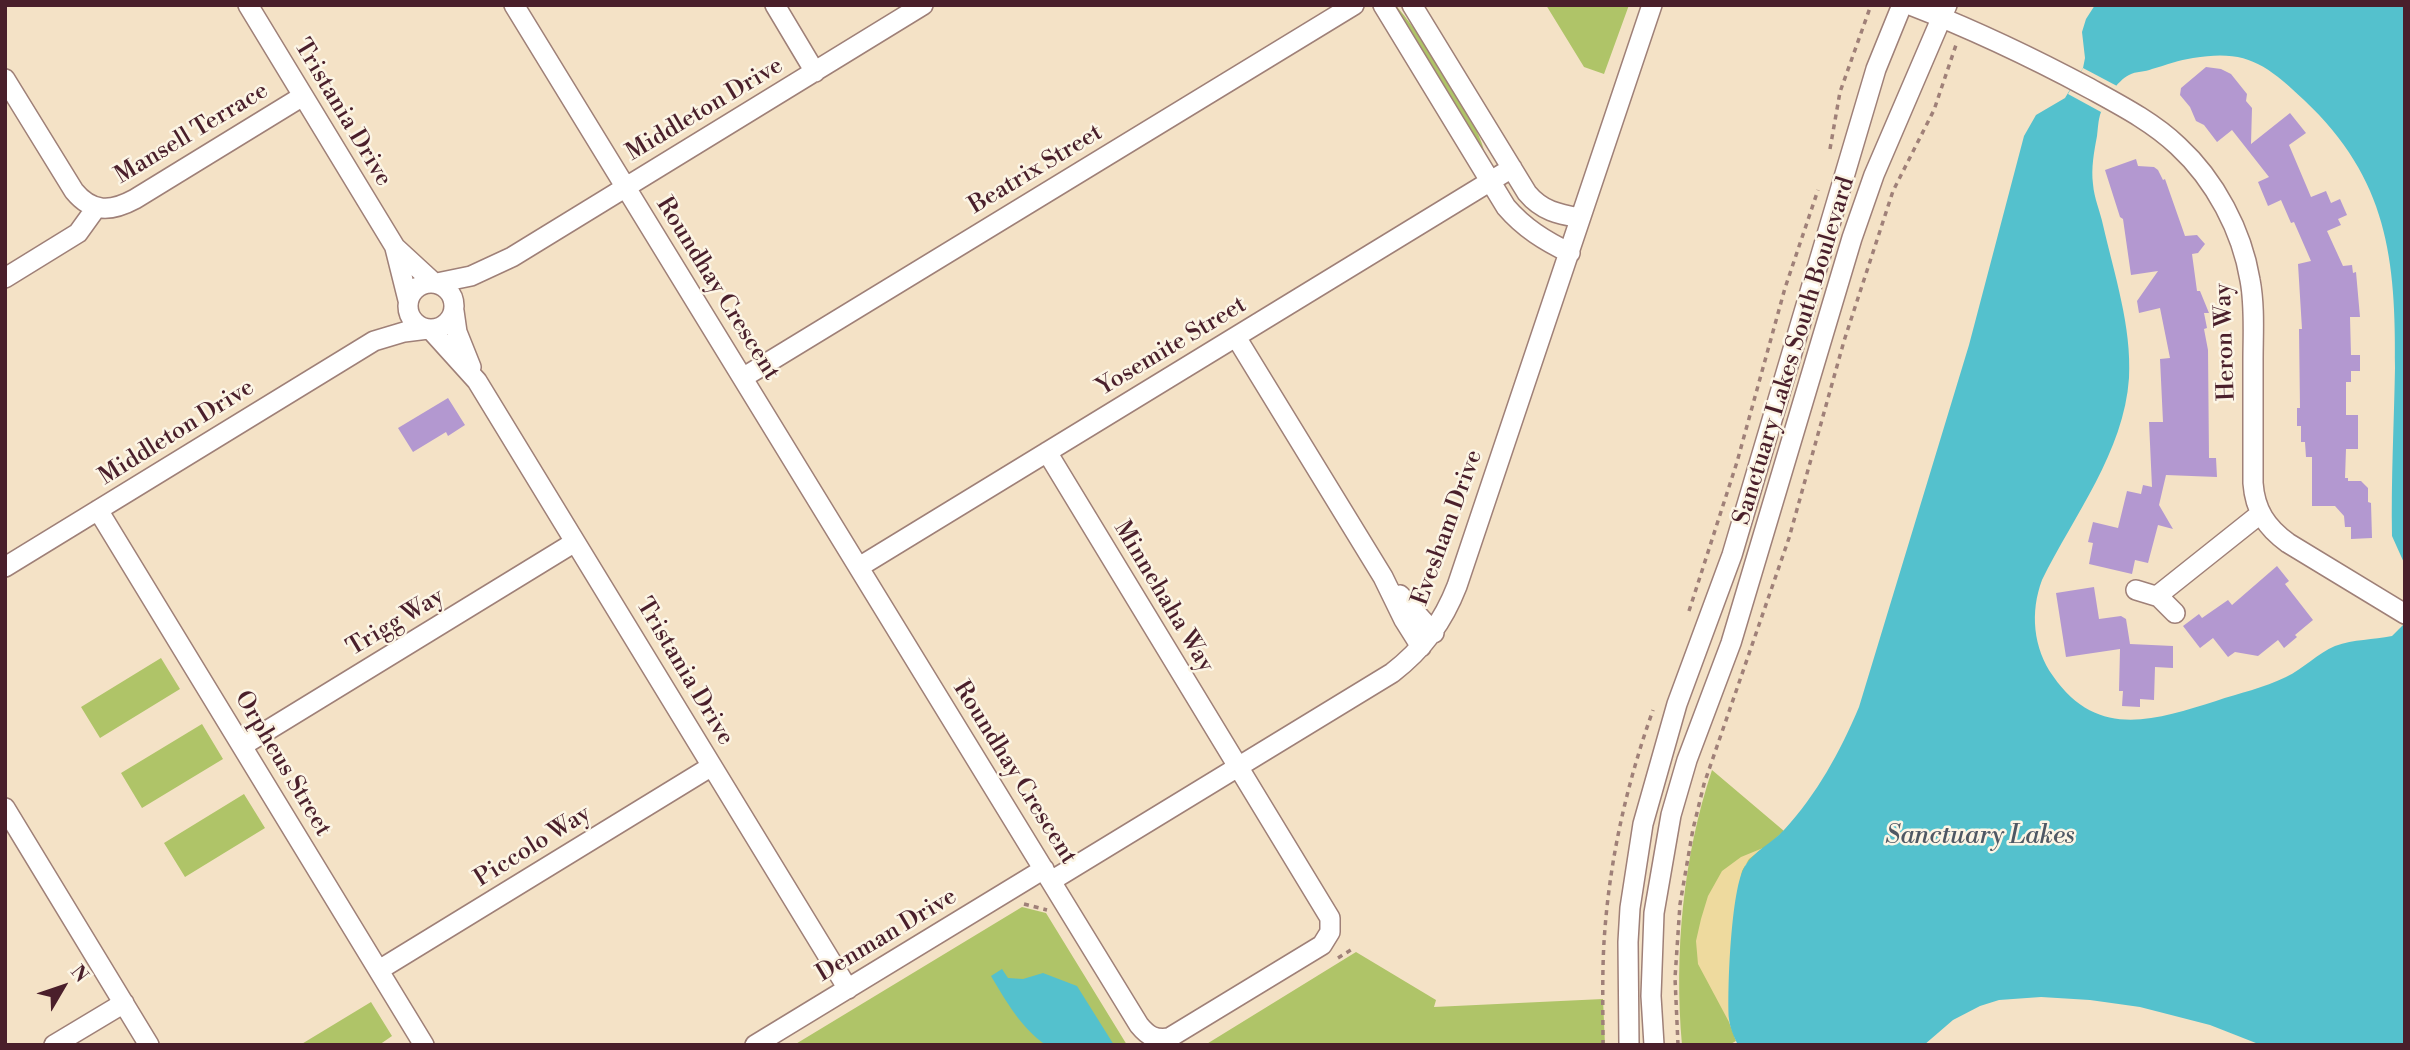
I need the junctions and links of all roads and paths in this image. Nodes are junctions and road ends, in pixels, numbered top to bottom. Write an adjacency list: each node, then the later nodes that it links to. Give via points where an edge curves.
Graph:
1 (248, 5): 16 (street, Tristania Drive)
2 (514, 5): 21 (street, Roundhay Crescent)
3 (775, 5): 14 (street)
4 (923, 5): 14 (street, Middleton Drive)
5 (1354, 5): 34 (street, Beatrix Street)
6 (1383, 5): 19 (street)
7 (1412, 5): 18 (street)
8 (1652, 5): 23 (street, Evesham Drive)
9 (1871, 5): 17 (path, via 1840,93)
10 (1902, 5): 48 (street, Sanctuary Lakes South Boulevard, via 1876,69 1732,555)
11 (1910, 5): 12 (street, Heron Way)
12 (1944, 11): 13 (street, Heron Way); 49 (street, Sanctuary Lakes South Boulevard, via 1852,238)
13 (1963, 26): 38 (street, Heron Way, via 2141,118 2179,146 2213,189 2237,235 2250,280 2253,483); 68 (path, via 1934,110 1893,191 1844,341 1785,551 1704,785 1680,904 1675,978)
14 (815, 72): 21 (street, Middleton Drive)
15 (5, 79): 22 (street, via 74,191)
16 (303, 96): 22 (street, Mansell Terrace, via 135,199 114,209); 24 (street, Tristania Drive)
17 (1829, 155)
18 (1512, 168): 19 (street, Yosemite Street); 23 (street, via 1542,208)
19 (1490, 181): 25 (street, via 1518,221); 32 (street, Yosemite Street)
20 (1820, 185): 44 (path)
21 (625, 188): 26 (street, Middleton Drive); 34 (street, Roundhay Crescent)
22 (96, 208): 27 (street, Mansell Terrace, via 78,233)
23 (1580, 218): 25 (street, Evesham Drive)
24 (395, 247): 28 (street, Tristania Drive); 29 (street, Tristania Drive)
25 (1570, 253): 47 (street, Evesham Drive, via 1458,586)
26 (512, 257): 28 (street, Middleton Drive, via 471,276); 30 (street, Middleton Drive, via 476,285)
27 (5, 278)
28 (435, 283): 29 (street, via 420,285); 30 (street, via 453,296)
29 (408, 302): 31 (street, via 411,318); 33 (street, Middleton Drive)
30 (454, 310): 31 (street, via 446,325); 35 (street, Tristania Drive, via 457,332)
31 (429, 329): 33 (street, Middleton Drive); 35 (street, Tristania Drive)
32 (1236, 337): 36 (street, Yosemite Street); 47 (street, via 1383,577 1398,610)
33 (373, 341): 37 (street, Middleton Drive)
34 (744, 377): 41 (street, Roundhay Crescent)
35 (477, 382): 39 (street, Tristania Drive)
36 (1047, 452): 41 (street, Yosemite Street); 53 (street, Minnehaha Way)
37 (98, 510): 40 (street, Middleton Drive); 51 (street, Orpheus Street)
38 (2260, 513): 43 (street); 46 (street, Heron Way, via 2288,543)
39 (575, 542): 51 (street, Trigg Way); 52 (street, Tristania Drive)
40 (7, 562)
41 (859, 567): 55 (street, Roundhay Crescent)
42 (2136, 590): 43 (street)
43 (2157, 596): 45 (street)
44 (1689, 612)
45 (2175, 613)
46 (2405, 614)
47 (1428, 640): 53 (street, Evesham Drive, via 1392,673)
48 (1690, 665): 49 (street); 66 (street, Sanctuary Lakes South Boulevard, via 1652,789 1636,864 1628,942)
49 (1720, 677): 67 (street, Sanctuary Lakes South Boulevard, via 1681,779 1663,851 1652,952)
50 (1656, 703): 65 (path, via 1629,785 1610,875)
51 (242, 746): 58 (street, Orpheus Street)
52 (712, 766): 58 (street, Piccolo Way); 59 (street, Tristania Drive)
53 (1239, 766): 55 (street, Evesham Drive); 55 (street, Roundhay Crescent, via 1326,910 1329,936 1322,945 1175,1035 1155,1038 1139,1025)
54 (5, 808): 60 (street)
55 (1048, 875): 59 (street, Denman Drive)
56 (1022, 903): 57 (path)
57 (1048, 911)
58 (379, 970): 63 (street, Orpheus Street)
59 (848, 989): 64 (street, Denman Drive)
60 (124, 1003): 61 (street); 62 (street)
61 (54, 1045)
62 (149, 1045)
63 (424, 1045)
64 (755, 1045)
65 (1603, 1045)
66 (1629, 1045)
67 (1654, 1045)
68 (1678, 1045)

